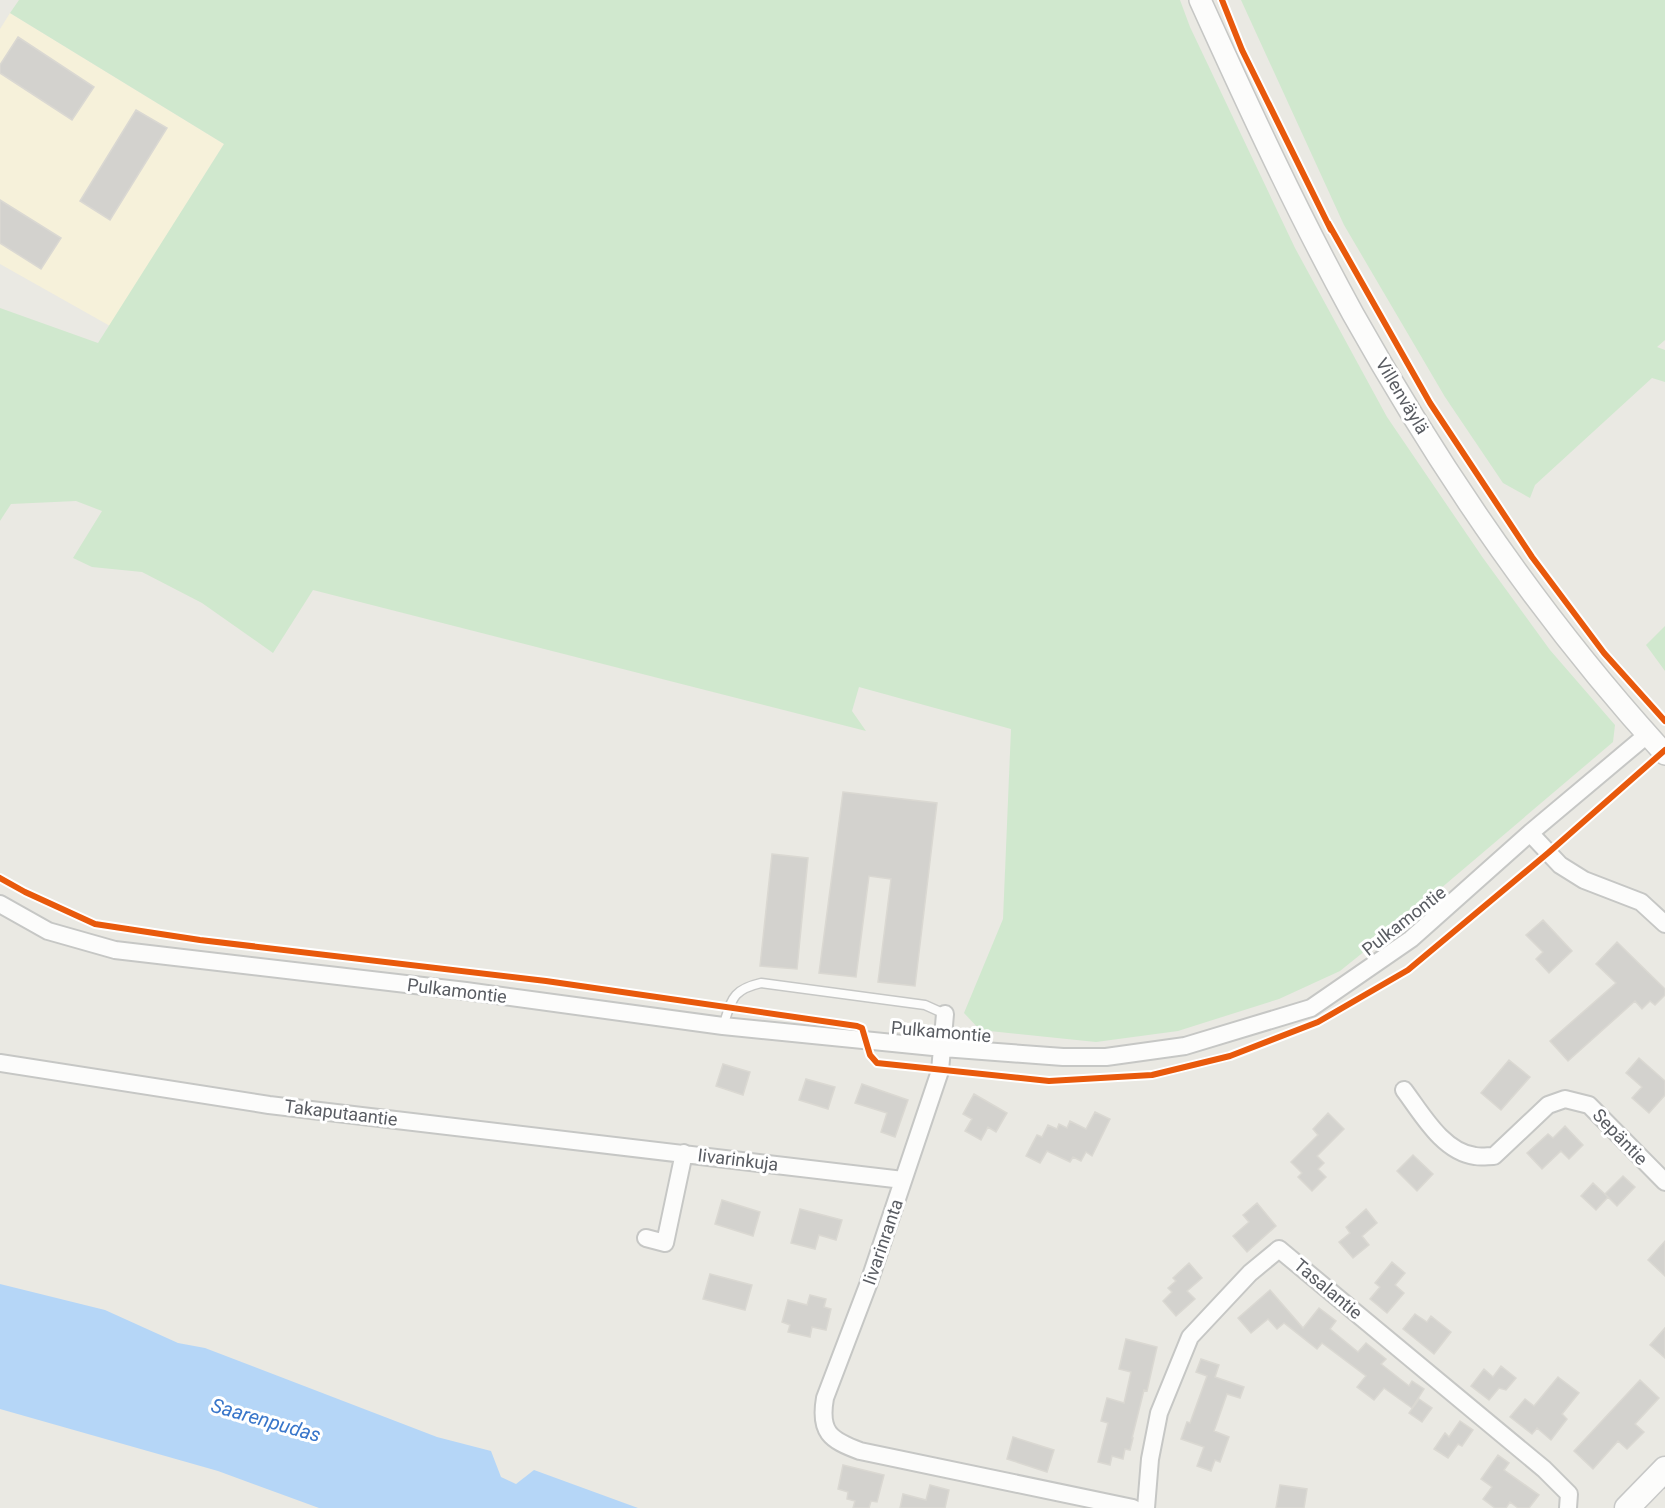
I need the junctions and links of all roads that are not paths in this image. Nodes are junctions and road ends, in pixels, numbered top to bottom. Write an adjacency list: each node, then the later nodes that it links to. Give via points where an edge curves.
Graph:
1 (1200, 0): 2 (street, Villenväylä, via 1307,227 1394,383 1516,571 1585,661)
2 (1648, 734): 3 (street, Villenväylä); 4 (street, Pulkamontie)
3 (1665, 754)
4 (1530, 834): 6 (street, via 1560,865 1584,880 1641,902); 9 (street, Pulkamontie, via 1411,939 1311,1008 1185,1046 1106,1057)
5 (0, 903): 8 (street, Pulkamontie, via 48,931 115,950)
6 (1665, 924)
7 (945, 1014): 8 (lane, via 925,1005 761,983 734,996); 9 (street, Iivarinranta)
8 (723, 1026): 9 (street, Pulkamontie)
9 (943, 1048): 13 (street, Iivarinranta, via 940,1071)
10 (0, 1063): 12 (street, Takaputaantie, via 269,1105)
11 (1404, 1090): 14 (street, Sepäntie, via 1436,1133 1454,1148 1474,1156 1494,1156 1548,1105 1565,1099 1589,1105)
12 (684, 1153): 13 (street, Iivarinkuja); 15 (street, Iivarinkuja, via 665,1243)
13 (903, 1180): 17 (street, Iivarinranta, via 825,1398 822,1416 828,1433 842,1444 860,1450)
14 (1665, 1182)
15 (646, 1238)
16 (1665, 1469): 20 (main road)
17 (1132, 1508)
18 (1146, 1508): 19 (street, Tasalantie, via 1159,1413 1190,1336 1250,1273 1279,1249 1544,1469 1569,1494)
19 (1568, 1508)
20 (1627, 1508)

